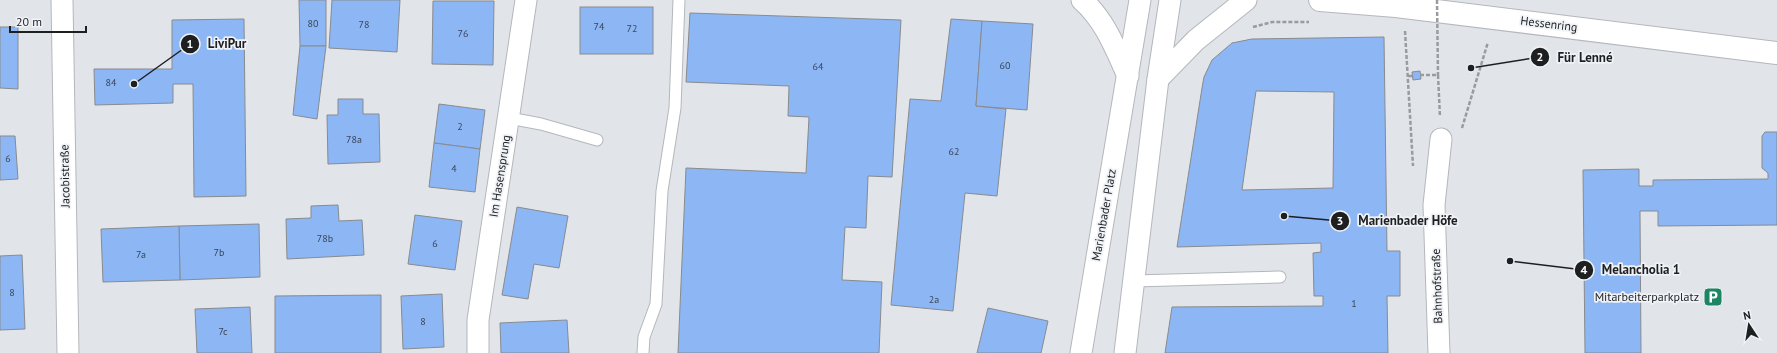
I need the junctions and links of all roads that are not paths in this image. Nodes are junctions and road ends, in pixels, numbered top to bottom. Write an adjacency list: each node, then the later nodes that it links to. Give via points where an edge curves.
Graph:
1 (62, 0): 17 (street, Jacobistraße)
2 (526, 0): 12 (street, Im Hasensprung)
3 (679, 0): 19 (lane, via 675,108 662,191 656,304 644,337)
4 (1082, 0): 10 (street, via 1112,40)
5 (1140, 0): 10 (street, Marienbader Platz)
6 (1170, 0): 11 (street)
7 (1246, 0): 11 (street, via 1196,40)
8 (1320, 0): 9 (street, Hessenring, via 1396,6)
9 (1777, 53)
10 (1128, 76): 20 (street, Marienbader Platz)
11 (1158, 79): 16 (street)
12 (508, 118): 14 (lane, via 541,124); 18 (street, Im Hasensprung, via 478,320)
13 (1441, 139): 22 (street, Bahnhofstraße, via 1434,205)
14 (597, 140)
15 (1280, 277): 16 (lane)
16 (1134, 281): 21 (street)
17 (68, 353)
18 (478, 353)
19 (643, 353)
20 (1081, 353)
21 (1125, 353)
22 (1439, 353)

